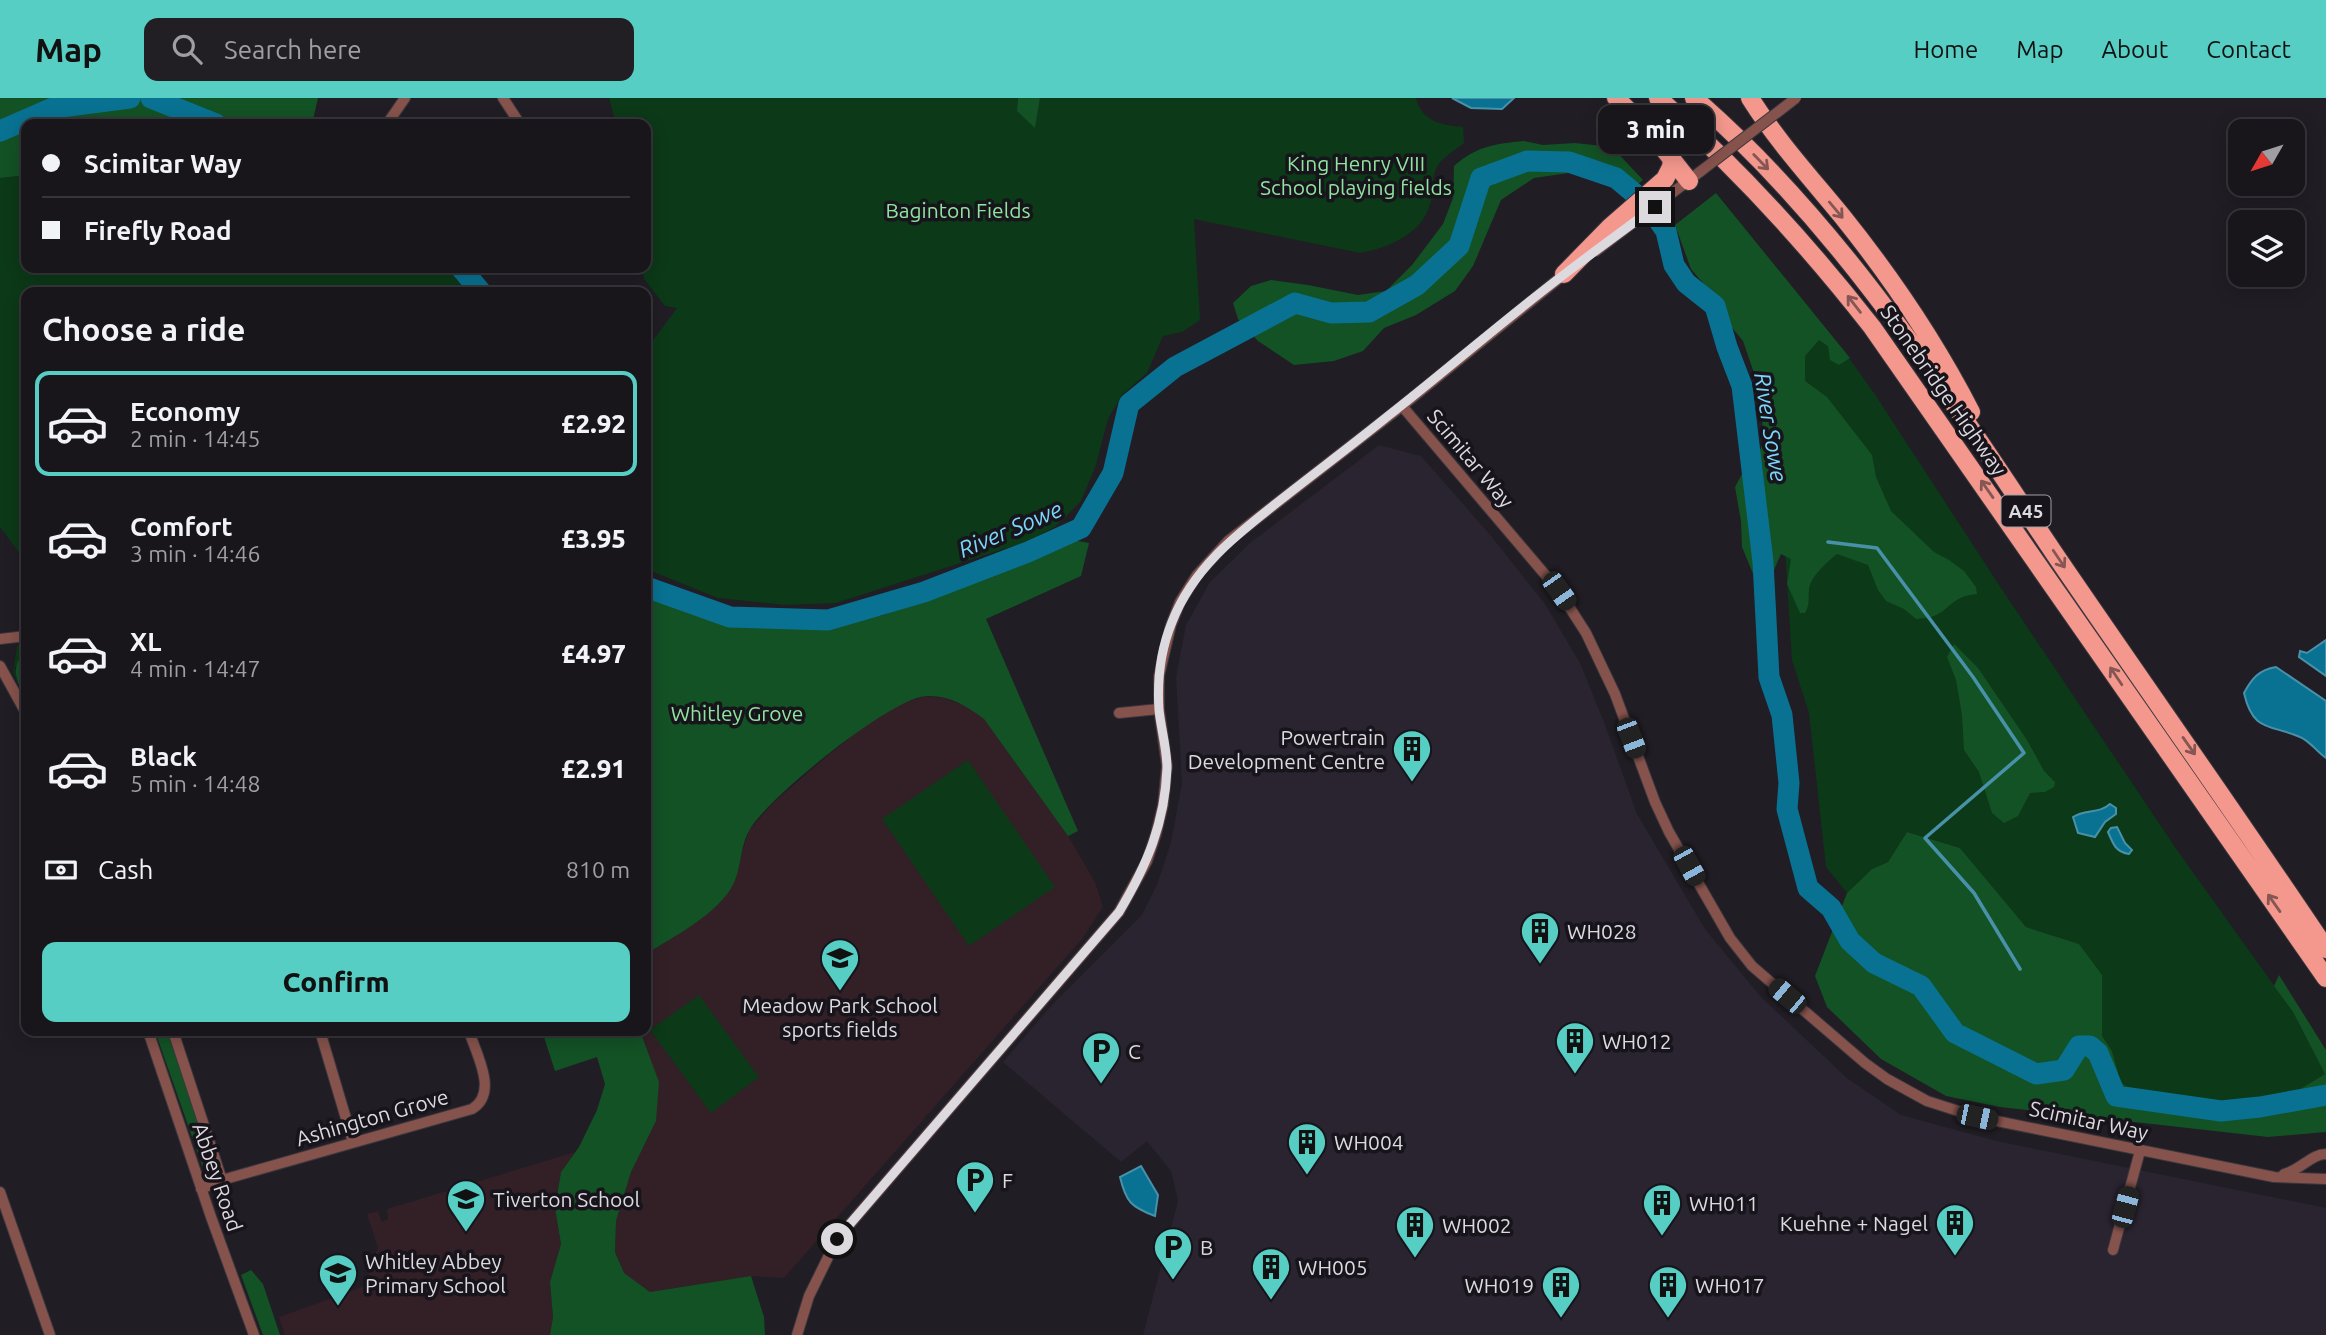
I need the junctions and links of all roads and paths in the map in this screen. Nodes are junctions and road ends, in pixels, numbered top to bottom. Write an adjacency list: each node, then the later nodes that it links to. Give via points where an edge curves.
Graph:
1 (405, 98): 8 (street)
2 (503, 98): 9 (street)
3 (1616, 98): 10 (highway, via 1672,159)
4 (1658, 98): 20 (highway, Stonebridge Highway / A45, one-way to 4, via 1828,270 1777,211)
5 (1694, 98): 13 (highway, Stonebridge Highway / A45, one-way to 13, via 1775,177 1864,278)
6 (1750, 98): 13 (highway, one-way to 13, via 1907,303 1937,348)
7 (1796, 98): 10 (street, bridge)
8 (390, 119)
9 (517, 119)
10 (1682, 181): 11 (highway)
11 (1564, 274): 12 (street)
12 (1402, 405): 18 (street, Scimitar Way, via 1228,541 1197,575 1171,625 1159,676); 27 (street, Scimitar Way, via 1542,571 1586,634 1615,694 1669,832 1730,938 1752,966 1865,1063 1927,1101 1977,1117)
13 (2005, 480): 20 (highway, Stonebridge Highway / A45, one-way to 20, via 2249,833)
14 (21, 637): 15 (street)
15 (0, 639)
16 (0, 666): 17 (street)
17 (21, 704)
18 (1159, 709): 19 (street); 37 (street, Scimitar Way, via 1167,766 1163,805 1135,886 1119,912 843,1231 824,1261)
19 (1119, 712)
20 (2320, 954): 21 (highway)
21 (2326, 980)
22 (150, 1036): 32 (street, Abbey Road)
23 (175, 1036): 31 (street, Abbey Road)
24 (321, 1036): 26 (street)
25 (471, 1036): 26 (street, Ashington Grove, via 487,1086 478,1105)
26 (353, 1142): 31 (street, Ashington Grove)
27 (2140, 1151): 29 (street, Scimitar Way); 34 (street)
28 (2326, 1154): 29 (street, via 2295,1172)
29 (2274, 1177): 30 (street, Scimitar Way)
30 (2326, 1179)
31 (222, 1180): 32 (street, Ashington Grove)
32 (201, 1189): 36 (street, Abbey Road)
33 (0, 1192): 35 (street)
34 (2113, 1250)
35 (50, 1335)
36 (254, 1335)
37 (797, 1335)

